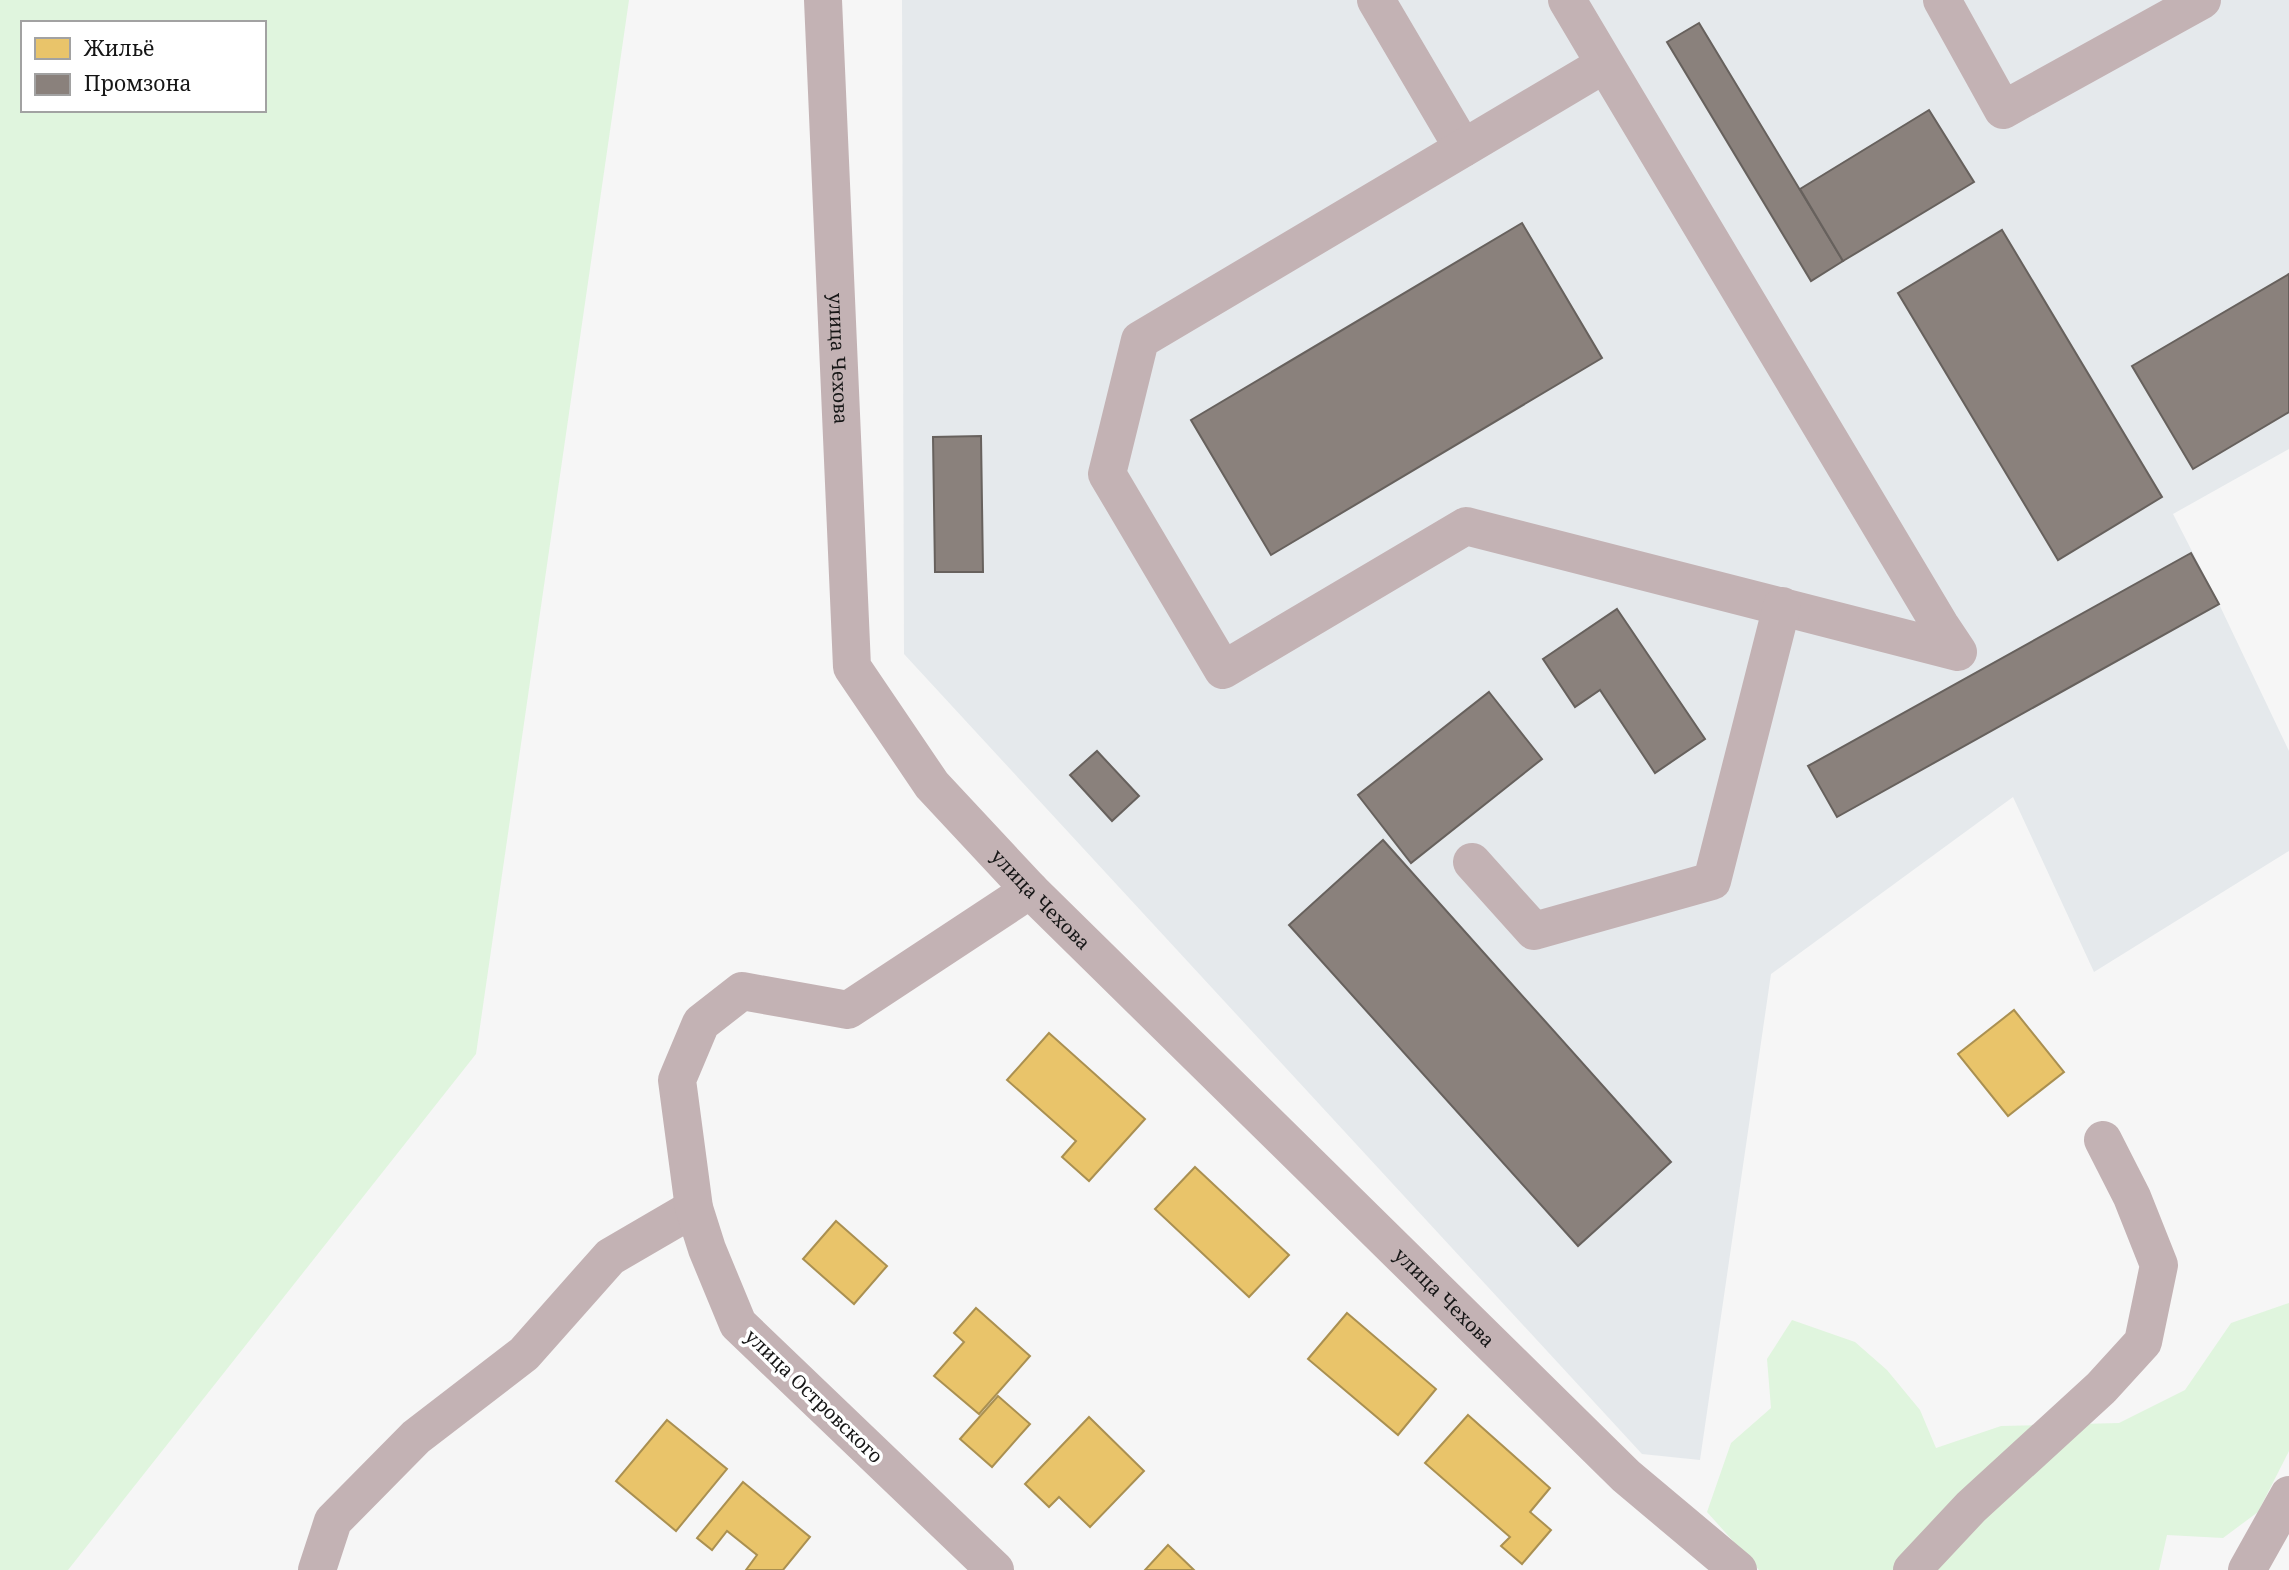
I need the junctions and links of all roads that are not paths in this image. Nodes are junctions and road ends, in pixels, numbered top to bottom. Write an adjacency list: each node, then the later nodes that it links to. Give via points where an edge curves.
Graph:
1 (823, 0): 10 (street, улица Чехова, via 852,667 932,785)
2 (1376, 0): 7 (street)
3 (1567, 0): 6 (street)
4 (1942, 0): 5 (street, via 2003,110)
5 (2202, 0)
6 (1605, 64): 7 (street); 8 (street, via 1958,652)
7 (1463, 148): 8 (street, via 1140,340 1107,474 1223,670 1466,526)
8 (1782, 606): 9 (street, via 1712,881 1534,931)
9 (1472, 862)
10 (1030, 890): 12 (street, улица Островского, via 848,1010 742,991 701,1023 677,1080); 16 (street, улица Чехова, via 1626,1476)
11 (2103, 1140): 17 (street, via 2133,1197 2159,1265 2143,1342)
12 (694, 1208): 14 (street, via 610,1257 524,1354 416,1437 333,1521); 15 (street, улица Островского, via 738,1324)
13 (2289, 1495): 18 (street)
14 (317, 1570)
15 (995, 1570)
16 (1738, 1570)
17 (1912, 1570)
18 (2247, 1570)

